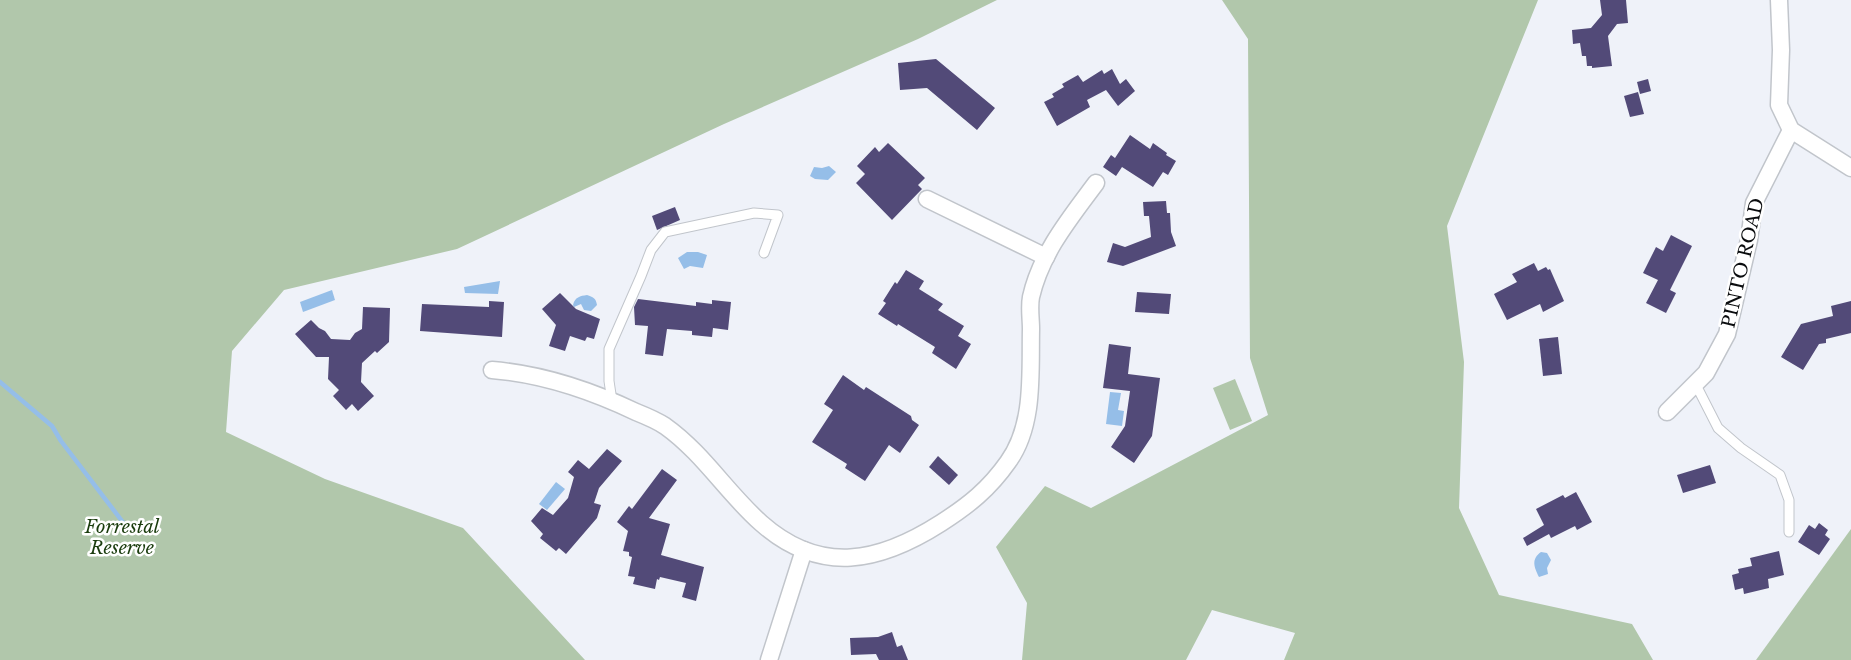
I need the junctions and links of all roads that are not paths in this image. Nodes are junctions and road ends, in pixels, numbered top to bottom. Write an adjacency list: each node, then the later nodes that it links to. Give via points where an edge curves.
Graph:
1 (1779, 0): 2 (street, via 1779,105)
2 (1791, 130): 3 (street); 9 (street, PINTO ROAD, via 1754,202 1749,240 1727,334 1706,373)
3 (1851, 168)
4 (1096, 183): 7 (street, via 1069,218)
5 (927, 199): 7 (street)
6 (764, 254): 10 (lane, via 778,215 754,213 665,232 651,250 609,349)
7 (1046, 257): 13 (street, via 1037,275 1031,300 1026,419 1016,451 993,482 948,518 894,548 860,558 831,557)
8 (492, 370): 10 (street, via 518,372)
9 (1695, 383): 11 (street, PINTO ROAD); 12 (lane, via 1718,428 1780,475 1789,500)
10 (612, 401): 13 (street, via 662,424 679,436 762,524)
11 (1667, 412)
12 (1789, 532)
13 (804, 550): 14 (street)
14 (768, 660)

